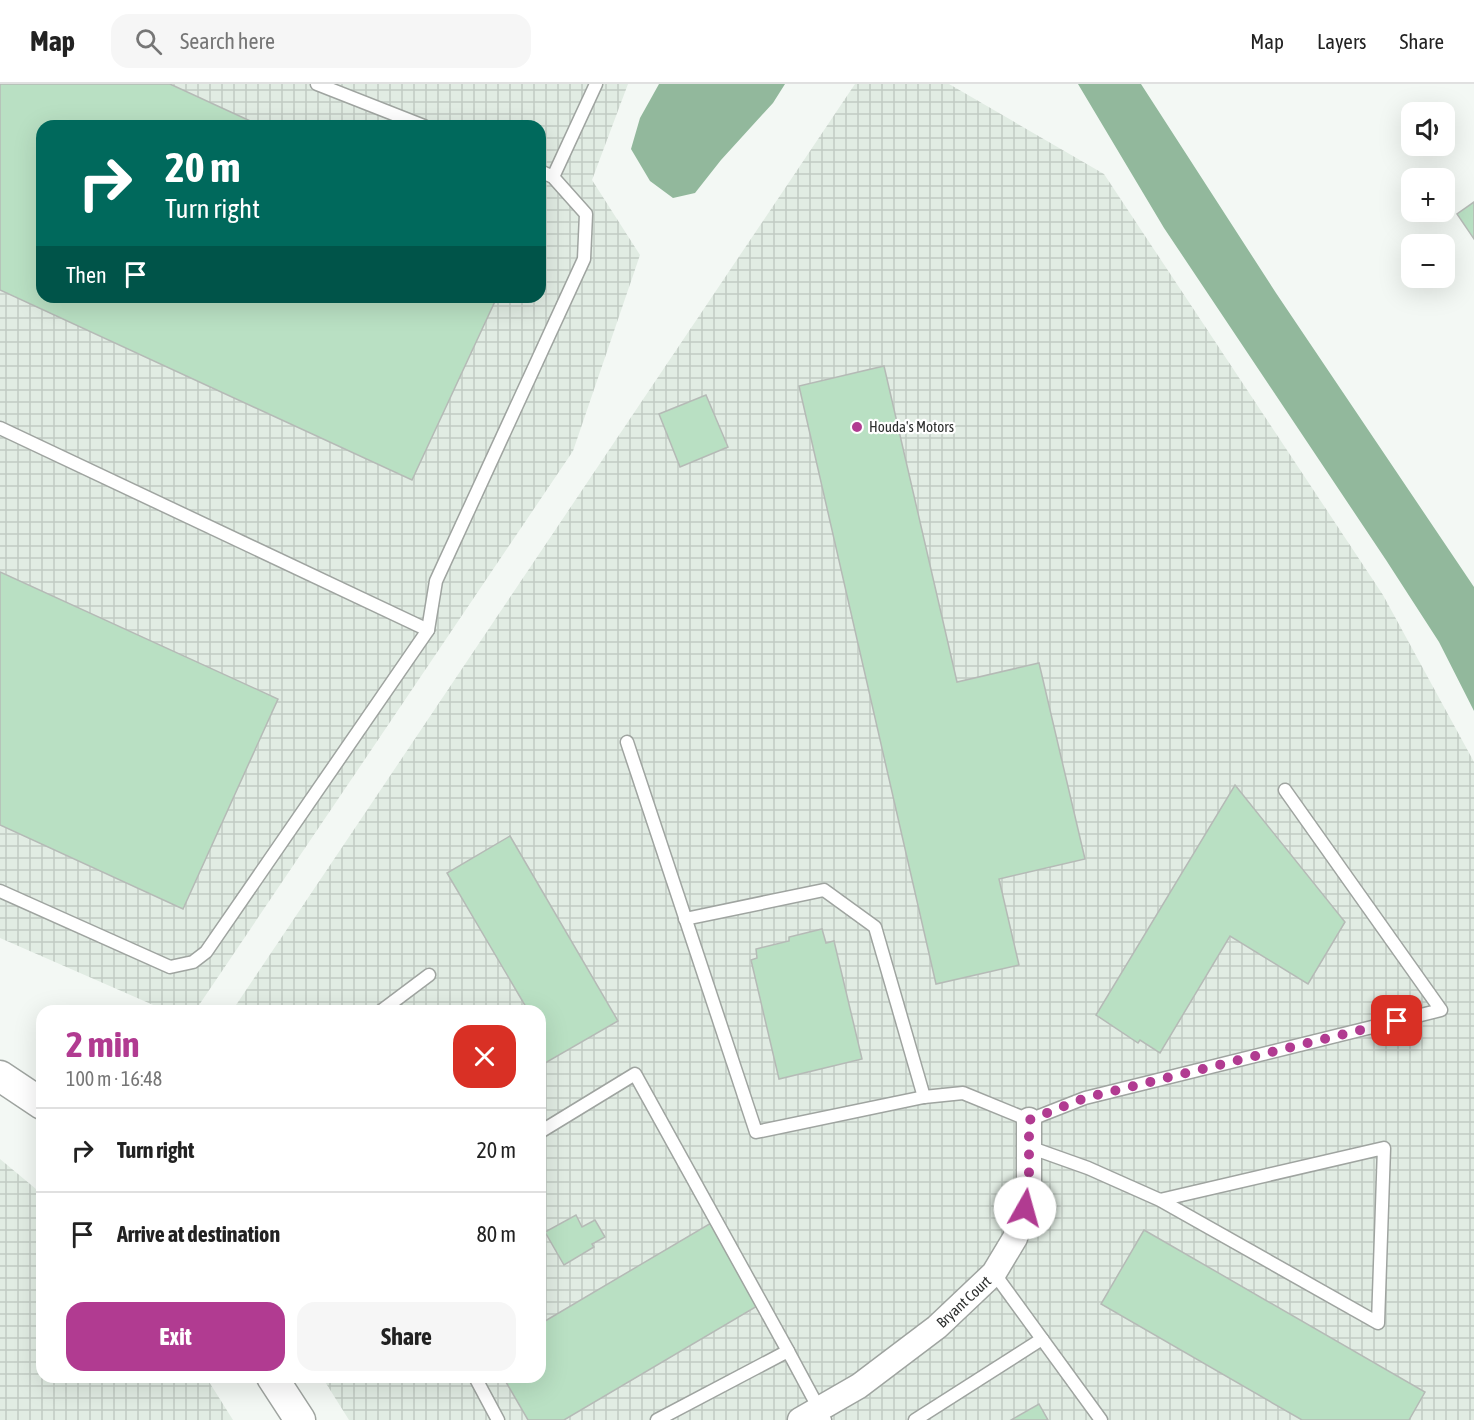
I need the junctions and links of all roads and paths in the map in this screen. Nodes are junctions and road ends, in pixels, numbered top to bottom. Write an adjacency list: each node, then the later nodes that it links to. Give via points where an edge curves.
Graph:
1 (317, 84): 3 (lane)
2 (596, 84): 5 (lane)
3 (409, 120)
4 (546, 174): 5 (lane)
5 (553, 177): 7 (lane, via 586,214 584,259 436,581)
6 (0, 428): 7 (lane)
7 (428, 630): 10 (lane, via 206,952 193,962 170,967)
8 (627, 742): 11 (lane)
9 (1285, 790): 17 (lane, via 1441,1010 1085,1098)
10 (0, 891)
11 (685, 919): 15 (lane, via 824,890 875,927); 15 (lane, via 756,1132)
12 (429, 975): 13 (lane)
13 (389, 1005)
14 (0, 1076): 16 (street)
15 (924, 1097): 17 (lane, via 963,1093)
16 (36, 1100)
17 (1029, 1120): 19 (street, Bryant Court)
18 (546, 1128): 23 (lane, via 635,1074)
19 (1029, 1146): 20 (lane); 21 (street, Bryant Court, via 1029,1194 1015,1238)
20 (1160, 1200): 20 (lane, via 1243,1247 1378,1323 1384,1148)
21 (994, 1273): 22 (lane); 26 (street, Bryant Court, via 937,1327)
22 (1042, 1339): 30 (lane); 31 (lane)
23 (788, 1351): 26 (lane); 29 (lane)
24 (276, 1383): 27 (street)
25 (478, 1383): 28 (lane)
26 (815, 1416)
27 (300, 1420)
28 (498, 1420)
29 (657, 1420)
30 (915, 1420)
31 (1101, 1420)

